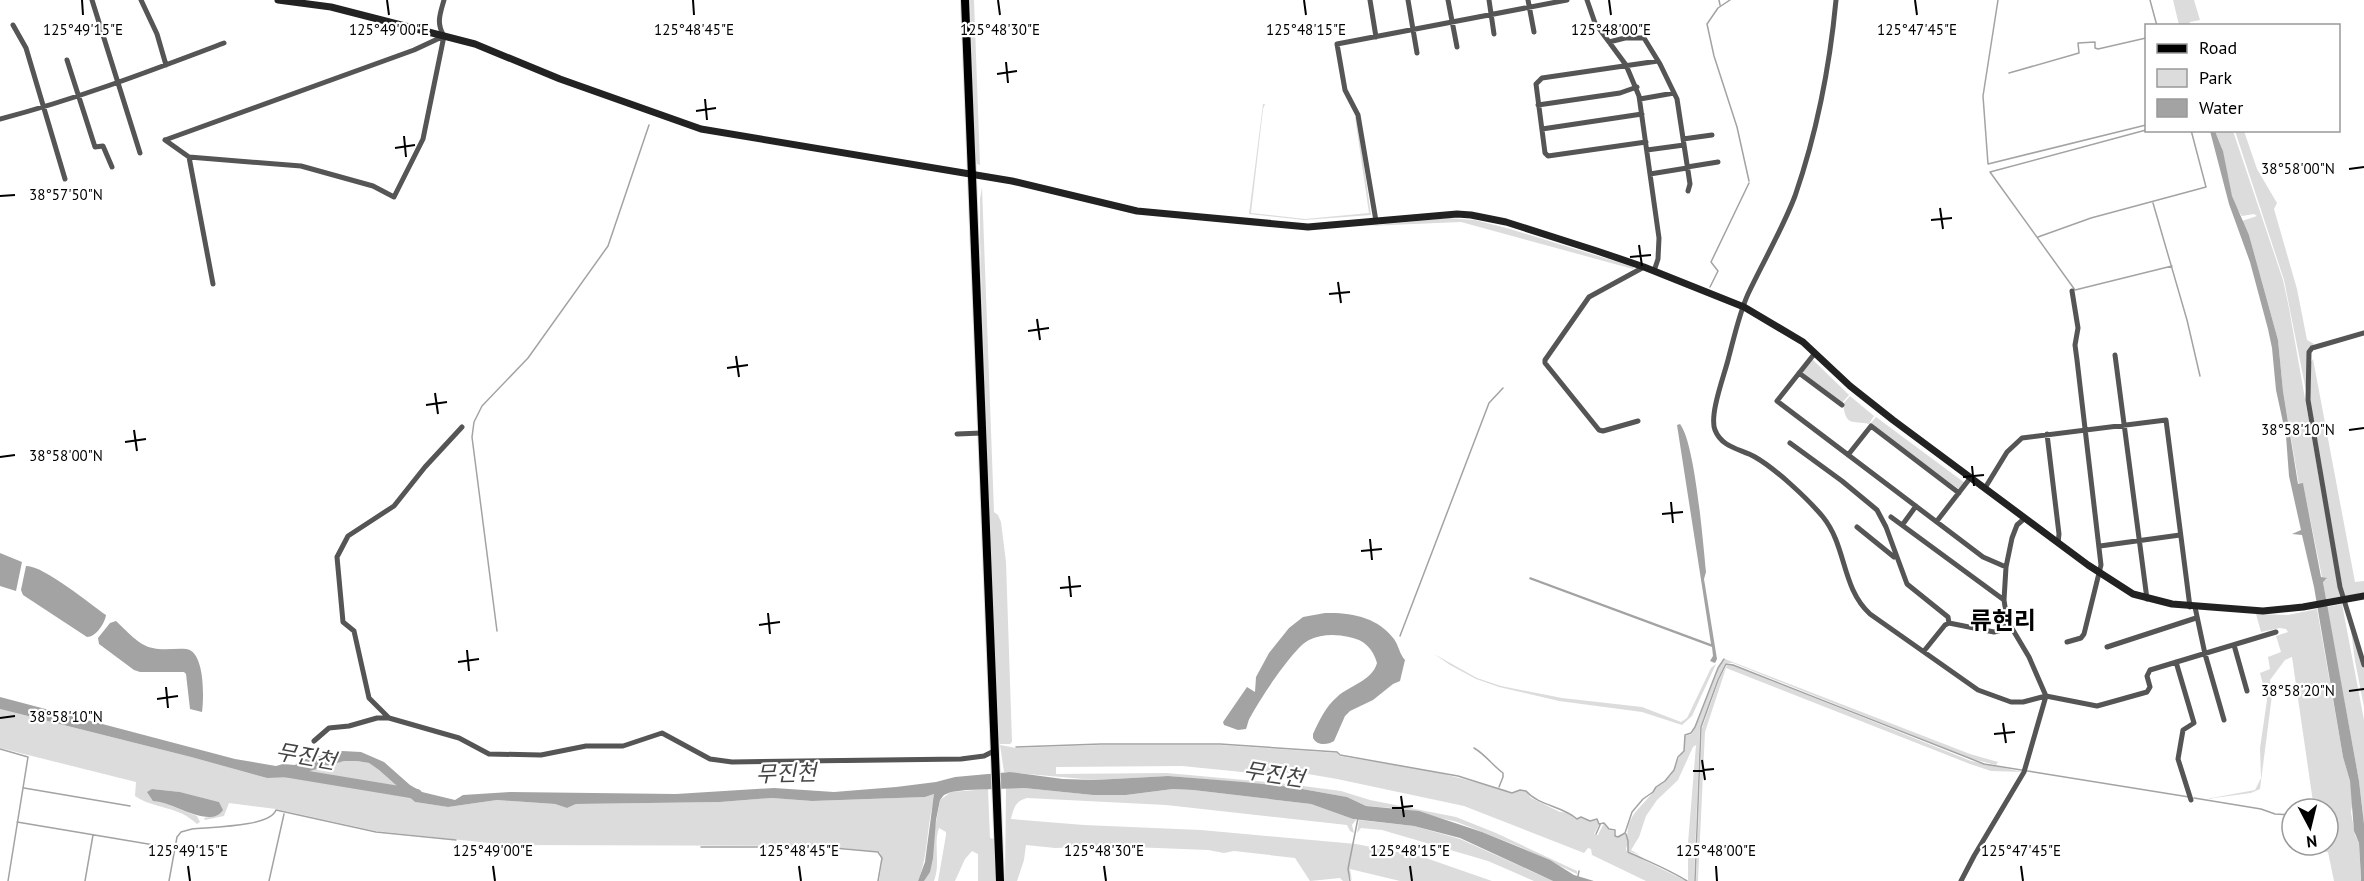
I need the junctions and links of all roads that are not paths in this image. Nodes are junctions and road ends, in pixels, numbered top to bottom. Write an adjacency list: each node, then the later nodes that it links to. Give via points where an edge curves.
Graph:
1 (92, 0): 31 (street)
2 (141, 0): 29 (street)
3 (278, 0): 21 (main road, via 331,7)
4 (444, 0): 21 (street, via 438,19)
5 (965, 0): 51 (main road)
6 (1370, 0): 22 (street)
7 (1408, 0): 18 (street)
8 (1448, 0): 16 (street)
9 (1489, 0): 15 (street)
10 (1528, 0): 14 (street)
11 (1567, 0): 14 (street)
12 (1587, 0): 23 (street, via 1595,23)
13 (1836, 0): 59 (street, via 1827,67 1798,186)
14 (1529, 7): 15 (street); 19 (street)
15 (1491, 15): 16 (street); 20 (street)
16 (1452, 22): 18 (street); 25 (street)
17 (13, 25): 37 (street, via 26,48)
18 (1413, 30): 22 (street); 26 (street)
19 (1534, 32)
20 (1494, 34)
21 (444, 36): 46 (street, via 414,51 165,140); 46 (street, via 423,140 394,197 372,186 301,166); 51 (main road, via 475,44 701,129)
22 (1376, 37): 54 (street, via 1337,44 1345,90 1358,115)
23 (1610, 42): 28 (street, via 1644,38); 30 (street)
24 (224, 43): 29 (street)
25 (1457, 47)
26 (1417, 53)
27 (67, 60): 34 (street)
28 (1658, 61): 30 (street); 33 (street)
29 (166, 65): 31 (street)
30 (1626, 65): 32 (street); 36 (street, via 1542,78 1536,84)
31 (117, 83): 34 (street); 45 (street)
32 (1637, 87): 35 (street); 36 (street)
33 (1674, 93): 35 (street); 43 (street)
34 (79, 96): 37 (street); 48 (street, via 96,147 103,146)
35 (1640, 99): 38 (street)
36 (1538, 105): 40 (street)
37 (44, 108): 39 (street); 52 (street)
38 (1642, 114): 40 (street); 42 (street)
39 (0, 120)
40 (1542, 129): 42 (street, via 1545,153 1549,156)
41 (1712, 135): 43 (street)
42 (1646, 142): 44 (street)
43 (1683, 142): 44 (street); 49 (street)
44 (1647, 150): 50 (street)
45 (140, 153)
46 (189, 157): 57 (street)
47 (1718, 162): 49 (street)
48 (112, 167)
49 (1687, 168): 50 (street); 53 (street)
50 (1650, 174): 56 (street, via 1659,238)
51 (972, 175): 54 (main road, via 1137,211 1308,227); 69 (main road)
52 (64, 179)
53 (1688, 191)
54 (1376, 221): 55 (main road, via 1471,215 1506,222)
55 (1644, 267): 56 (main road); 65 (street, via 1589,297 1545,360 1599,430)
56 (1654, 271): 59 (main road)
57 (213, 284)
58 (2072, 291): 68 (street)
59 (1744, 307): 61 (main road); 102 (street, via 1716,407 1715,431 1735,450 1755,457 1810,502 1830,527 1859,604)
60 (2364, 333): 93 (street, via 2318,345 2309,352 2308,400)
61 (1815, 353): 63 (street); 74 (main road, via 1868,400)
62 (2115, 355): 66 (street)
63 (1799, 373): 64 (street); 73 (street, via 1777,401)
64 (1842, 405)
65 (1638, 422)
66 (2125, 425): 68 (street); 83 (street, via 2166,420); 84 (street)
67 (462, 427): 108 (street, via 394,506 348,536 337,557 343,622 354,631 369,698)
68 (2086, 430): 70 (street); 86 (street)
69 (982, 433): 71 (street); 111 (main road)
70 (2047, 434): 75 (street, via 2016,441); 85 (street)
71 (957, 435)
72 (1790, 443): 87 (street, via 1877,510)
73 (1848, 455): 76 (street, via 1871,426); 77 (street)
74 (1971, 477): 75 (main road); 76 (street)
75 (1985, 488): 79 (main road)
76 (1959, 493): 80 (street)
77 (1916, 506): 80 (street); 81 (street)
78 (1891, 516): 81 (street)
79 (2025, 518): 85 (main road); 88 (street, via 2017,525)
80 (1937, 521): 88 (street, via 1983,557)
81 (1903, 524): 92 (street)
82 (1857, 527): 87 (street)
83 (2180, 535): 84 (street); 94 (street)
84 (2140, 540): 86 (street); 91 (street)
85 (2058, 543): 89 (main road)
86 (2100, 546): 89 (street)
87 (1896, 558): 97 (street, via 1907,584 1948,617)
88 (2006, 567): 92 (street)
89 (2100, 572): 91 (main road); 99 (street, via 2084,634)
90 (2364, 596): 93 (main road)
91 (2147, 599): 94 (main road)
92 (2004, 600): 96 (street)
93 (2341, 600): 94 (main road, via 2263,611); 105 (street)
94 (2192, 607): 95 (street)
95 (2196, 618): 101 (street); 103 (street)
96 (2007, 620): 97 (street, via 2001,631 1994,632); 107 (street)
97 (1949, 623): 102 (street)
98 (2276, 632): 100 (street)
99 (2067, 642)
100 (2234, 645): 103 (street); 106 (street)
101 (2107, 647)
102 (1924, 651): 107 (street, via 1993,697 2023,702)
103 (2205, 654): 104 (street); 109 (street)
104 (2176, 663): 107 (street, via 2150,670 2147,692 2106,705); 112 (street, via 2194,723 2183,730 2178,759)
105 (2364, 664)
106 (2247, 691)
107 (2046, 696): 114 (street, via 2025,771)
108 (389, 718): 110 (street, via 329,728); 111 (street, via 459,738 489,754 541,755 586,746 622,746 662,733 710,759 732,762 961,759)
109 (2224, 720)
110 (314, 741)
111 (994, 751): 113 (main road)
112 (2191, 798)
113 (1000, 881)
114 (1961, 881)

